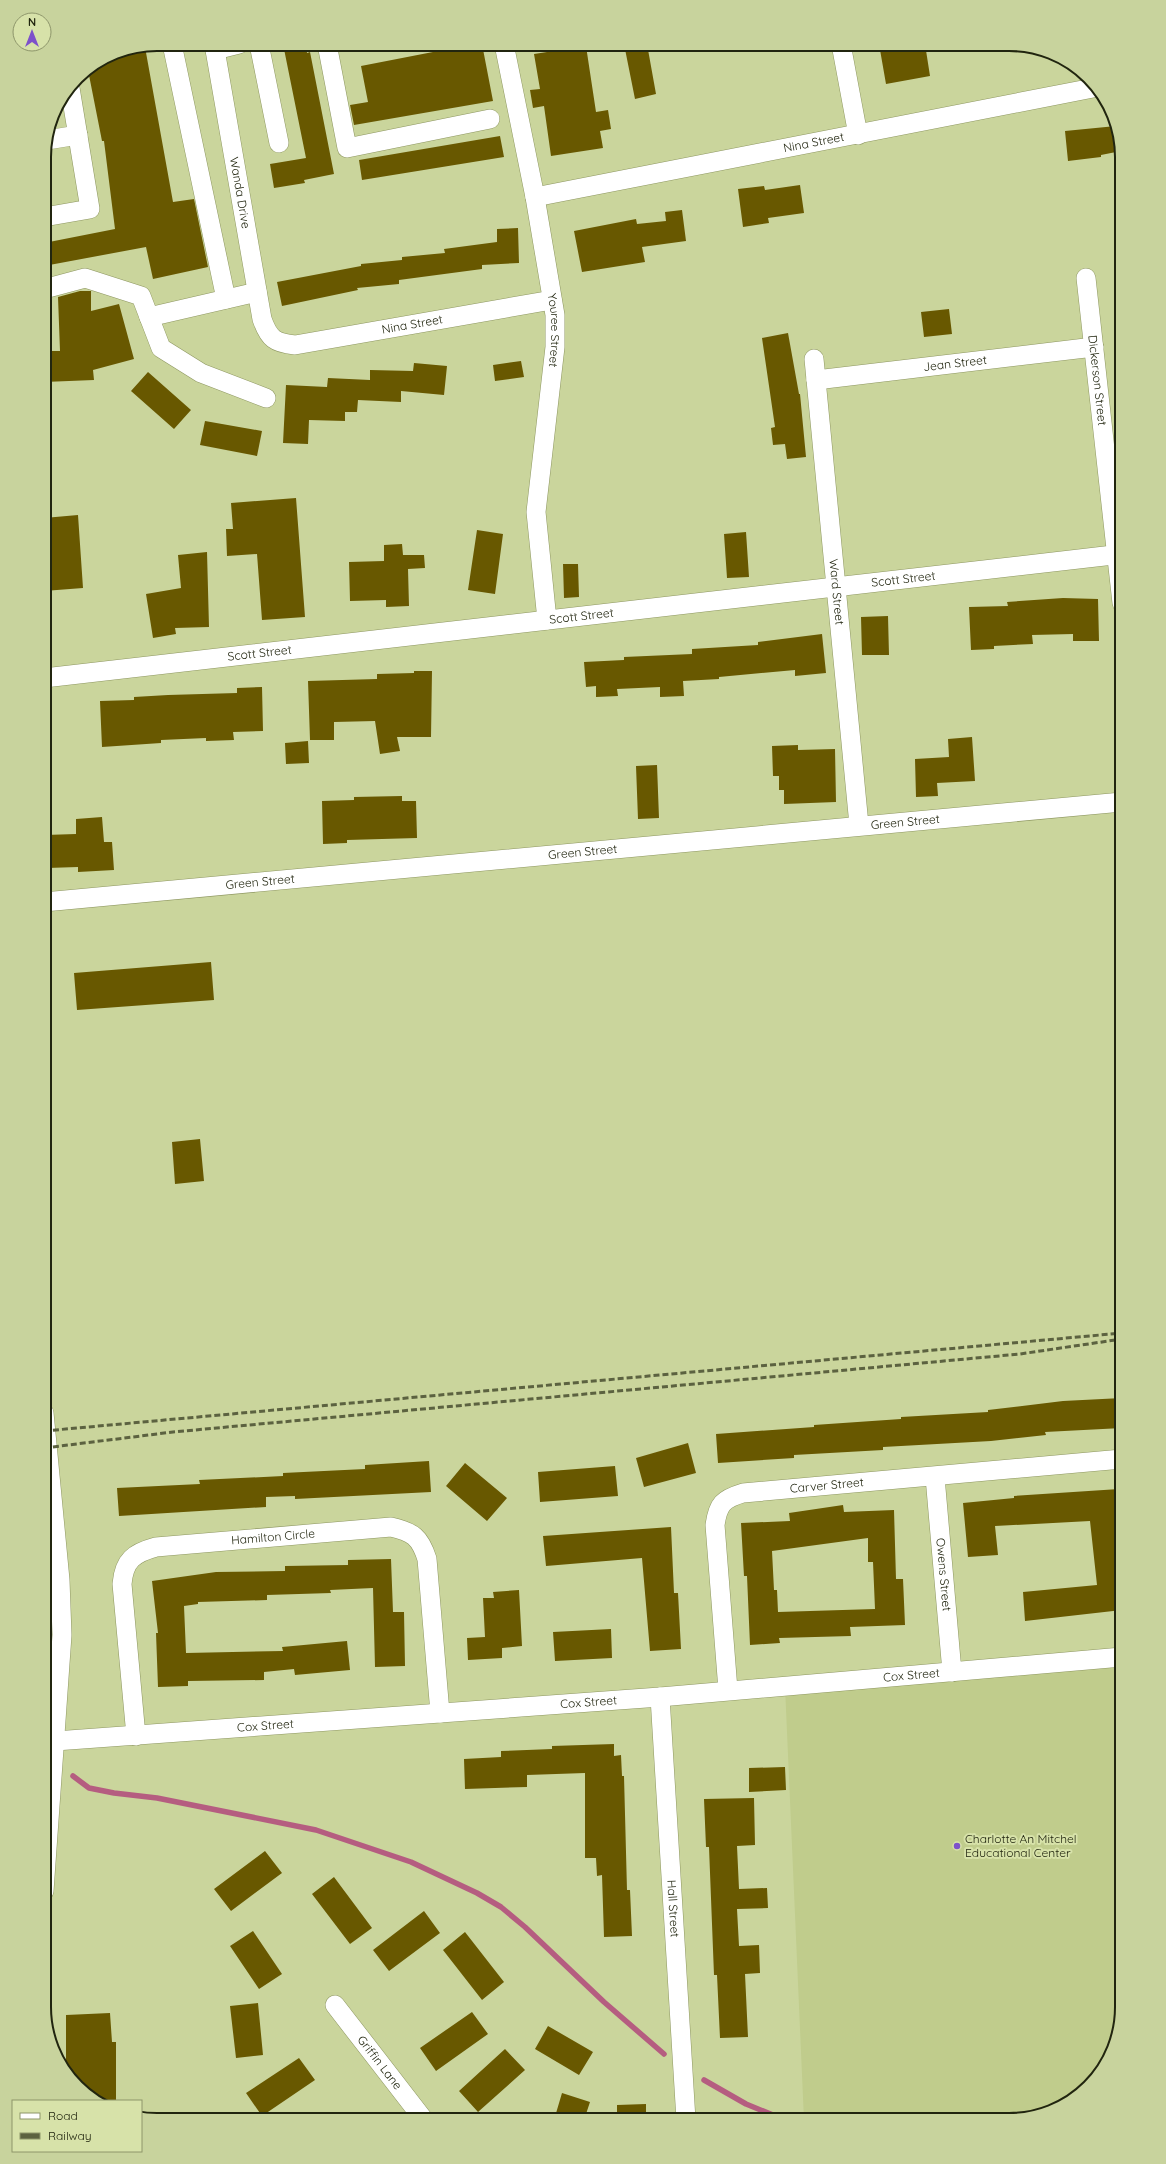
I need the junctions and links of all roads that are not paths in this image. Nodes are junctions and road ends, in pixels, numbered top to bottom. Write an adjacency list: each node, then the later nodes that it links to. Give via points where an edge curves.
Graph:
1 (173, 51): 19 (street)
2 (215, 51): 18 (street, Wanda Drive)
3 (260, 51): 13 (street)
4 (327, 51): 9 (street, via 347,148)
5 (505, 51): 14 (street, Youree Street)
6 (842, 51): 11 (street)
7 (1089, 89): 11 (street, Nina Street)
8 (71, 95): 10 (street)
9 (490, 119)
10 (78, 134): 12 (street); 15 (street, via 90,209)
11 (858, 134): 14 (street, Nina Street)
12 (53, 139)
13 (279, 143)
14 (535, 197): 20 (street, Youree Street)
15 (51, 216)
16 (1086, 278): 23 (street, Dickerson Street)
17 (51, 287): 21 (street, via 85,278 141,296)
18 (257, 292): 19 (street); 22 (street, Wanda Drive, via 266,331)
19 (226, 299): 21 (street)
20 (552, 300): 22 (street, Nina Street, via 295,345 282,344); 30 (street, Youree Street, via 556,328 555,348 536,512)
21 (149, 317): 26 (street, via 161,348 201,373)
22 (273, 339)
23 (1094, 347): 25 (street, Jean Street); 27 (street, Dickerson Street)
24 (814, 359): 25 (street, Ward Street)
25 (816, 380): 29 (street, Ward Street)
26 (266, 398)
27 (1115, 514)
28 (1115, 555): 29 (street, Scott Street)
29 (836, 586): 30 (street, Scott Street); 33 (street, Ward Street)
30 (547, 620): 31 (street, Scott Street)
31 (51, 677)
32 (1115, 803): 33 (street, Green Street)
33 (859, 825): 34 (street, Green Street)
34 (51, 901)
35 (1115, 1460): 36 (street, Carver Street)
36 (936, 1477): 39 (street, Owens Street); 40 (street, Carver Street, via 743,1493 723,1502 717,1511 715,1524)
37 (51, 1484): 42 (street, via 62,1612)
38 (1115, 1658): 39 (street, Cox Street)
39 (952, 1672): 40 (street, Cox Street)
40 (728, 1690): 41 (street, Cox Street)
41 (660, 1697): 43 (street, Cox Street); 50 (street, Hall Street)
42 (51, 1711)
43 (440, 1713): 45 (street, Cox Street); 45 (street, Hamilton Circle, via 427,1559 418,1538 407,1530 391,1527 156,1546 142,1550 131,1559 123,1570 122,1584)
44 (51, 1724): 46 (street)
45 (136, 1736): 46 (street, Cox Street)
46 (55, 1741): 47 (street)
47 (51, 1781)
48 (335, 2005): 49 (street, Griffin Lane)
49 (419, 2113)
50 (686, 2113)

